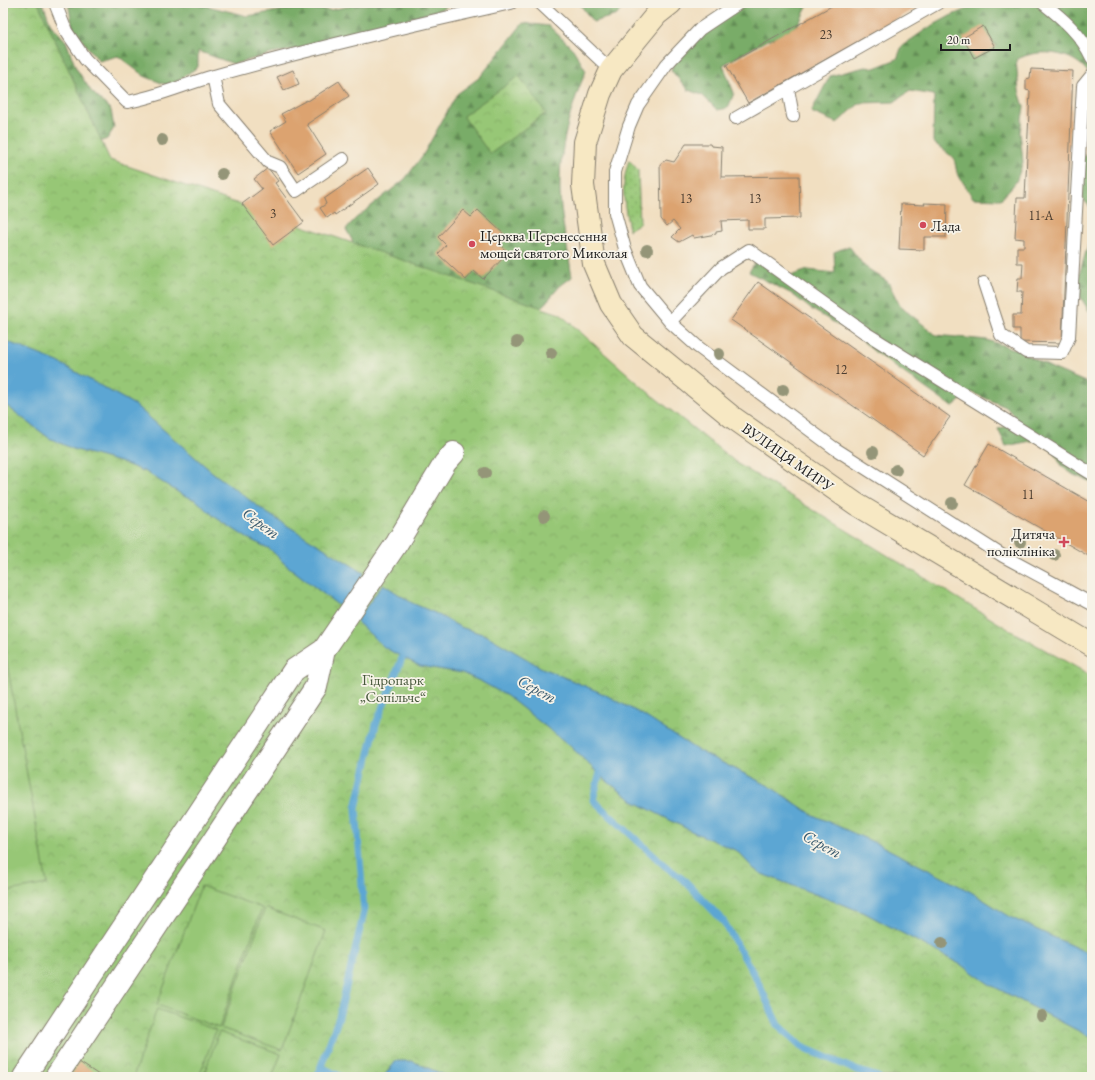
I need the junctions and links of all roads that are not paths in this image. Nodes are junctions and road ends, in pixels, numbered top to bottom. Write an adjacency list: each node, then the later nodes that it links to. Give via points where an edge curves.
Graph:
1 (55, 3): 11 (lane, via 66,31 85,58 127,102 145,99)
2 (511, 3): 11 (lane)
3 (540, 3): 9 (lane)
4 (671, 3): 9 (main road, ВУЛИЦЯ МИРУ, via 657,14)
5 (739, 3): 17 (lane, via 700,29 666,65 638,105 615,172 615,213 625,249 640,286)
6 (938, 3): 12 (lane)
7 (1043, 3): 8 (lane, via 1069,24 1085,43)
8 (1092, 58)
9 (610, 70): 22 (main road, ВУЛИЦЯ МИРУ, via 585,142 583,186 594,264 611,304 633,336 732,418 856,504)
10 (1092, 75): 16 (lane, via 1083,86 1069,337 1062,353 1026,352 1001,335)
11 (213, 76): 15 (lane, via 219,104 268,162 280,167 296,191)
12 (788, 89): 13 (lane); 14 (lane)
13 (793, 116)
14 (736, 118)
15 (343, 159)
16 (984, 283)
17 (670, 322): 19 (lane, via 720,268 749,250 864,332); 20 (lane, via 698,347 834,448 1003,556)
18 (454, 453): 21 (street, via 445,463 397,543)
19 (1092, 474)
20 (1092, 604)
21 (328, 644): 23 (street, via 294,670); 24 (street, via 316,687)
22 (1092, 645)
23 (24, 1077)
24 (56, 1077)

